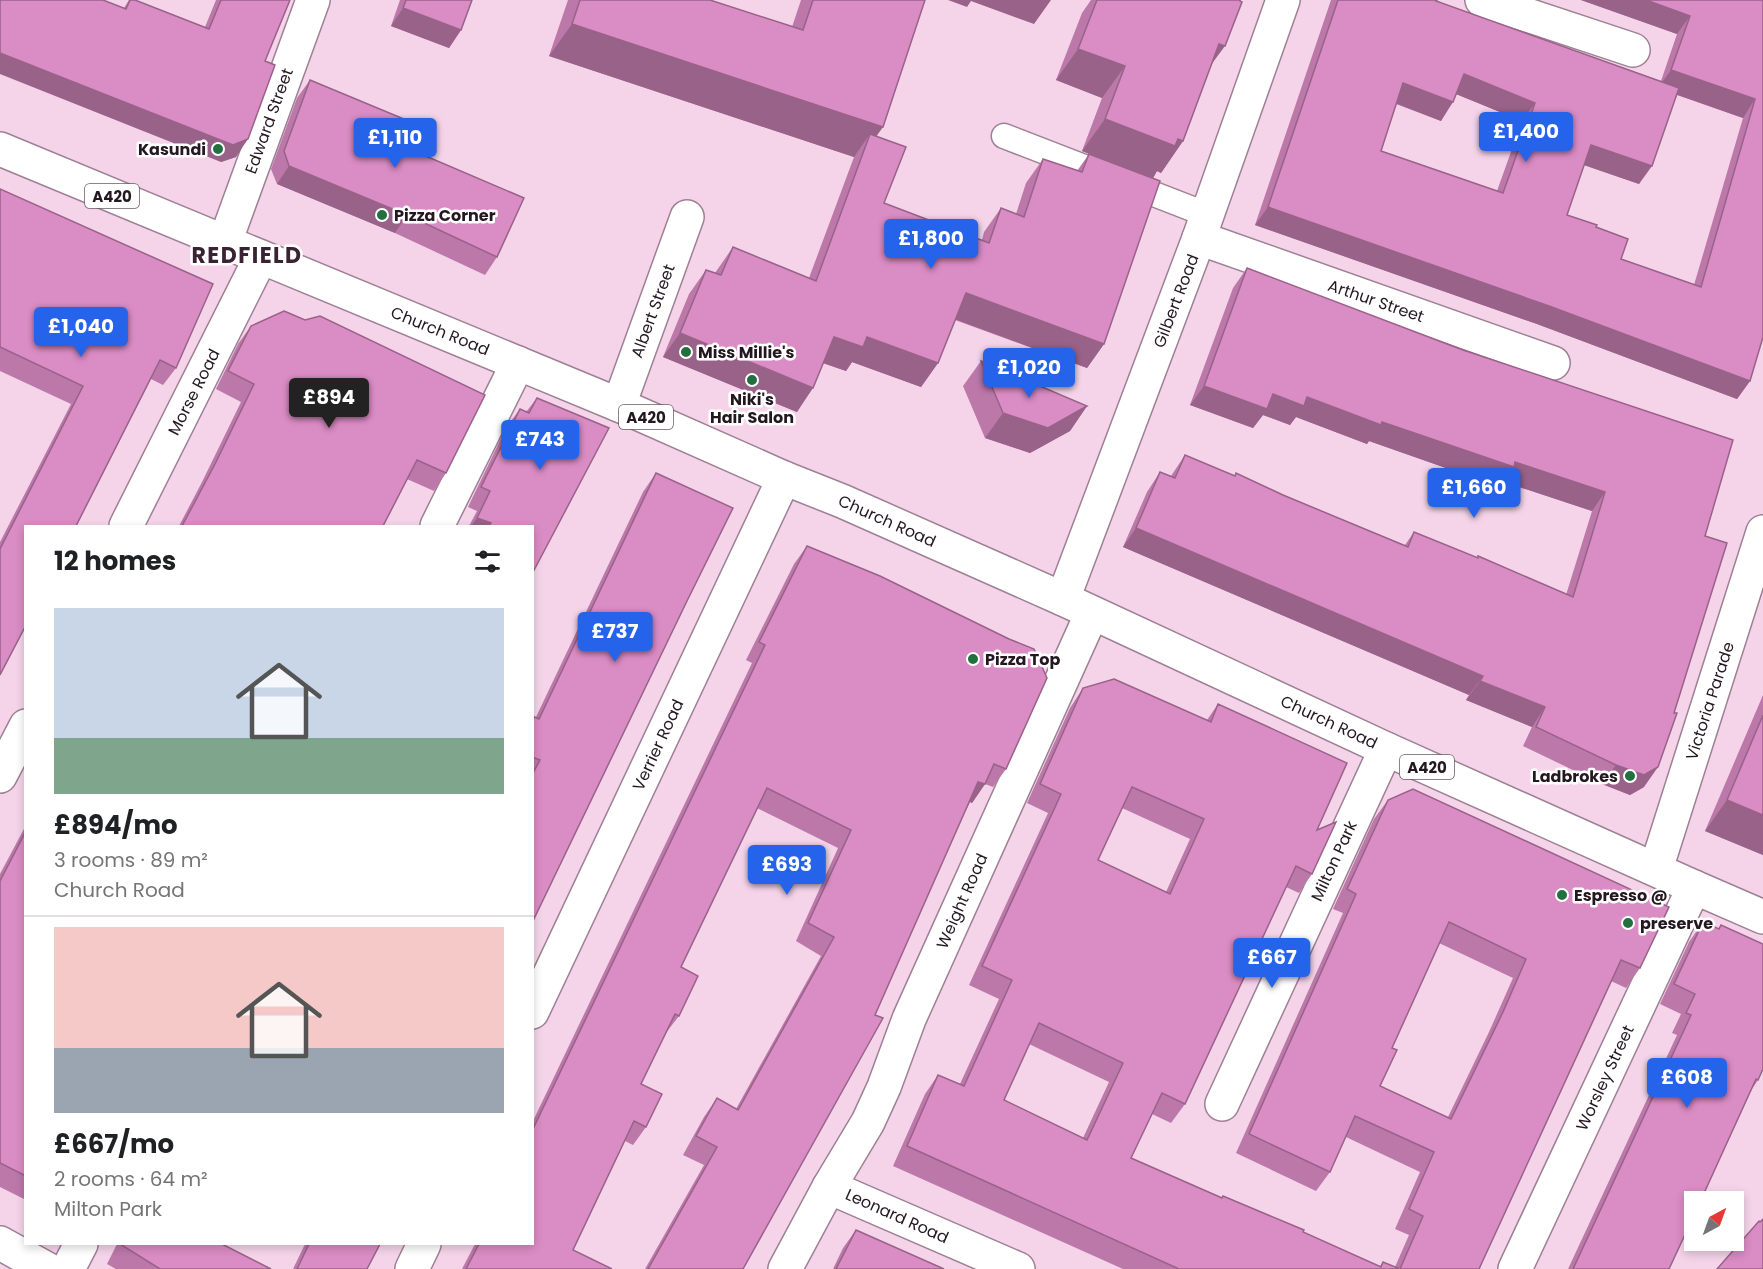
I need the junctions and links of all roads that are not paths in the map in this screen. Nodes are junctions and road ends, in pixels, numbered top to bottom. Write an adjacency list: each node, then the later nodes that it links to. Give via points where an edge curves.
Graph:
1 (313, 0): 9 (street, Edward Street)
2 (1283, 0): 8 (street, Gilbert Road)
3 (1482, 0): 4 (street)
4 (1633, 51)
5 (1004, 136): 8 (lane)
6 (0, 149): 9 (street, Church Road / A420)
7 (687, 217): 13 (street, Albert Street)
8 (1203, 227): 12 (street, Arthur Street); 18 (street, Gilbert Road)
9 (225, 242): 10 (street, Church Road / A420)
10 (261, 257): 11 (street, Church Road / A420); 15 (street, Morse Road)
11 (518, 363): 13 (street, Church Road / A420); 16 (street)
12 (1553, 363)
13 (619, 405): 14 (street, Church Road / A420)
14 (784, 478): 18 (street, Church Road / A420); 26 (street, Verrier Road)
15 (127, 525)
16 (437, 525)
17 (1762, 541): 23 (street, Victoria Parade)
18 (1063, 599): 19 (street, Church Road / A420)
19 (1092, 613): 21 (street, Church Road / A420); 28 (street, Weight Road, via 909,1019 885,1087)
20 (24, 730): 22 (street)
21 (1386, 748): 23 (street, Church Road / A420); 27 (street, Milton Park)
22 (0, 776)
23 (1656, 869): 24 (street, Church Road / A420)
24 (1694, 888): 25 (street, Church Road / A420); 37 (street, Worsley Street)
25 (1763, 917)
26 (534, 1008)
27 (1222, 1104)
28 (829, 1187): 35 (street, Leonard Road); 36 (street, Leonard Road)
29 (0, 1243): 32 (street)
30 (80, 1245): 33 (street)
31 (424, 1245): 34 (street)
32 (46, 1269)
33 (68, 1269)
34 (412, 1269)
35 (785, 1269)
36 (1018, 1269)
37 (1515, 1269)

